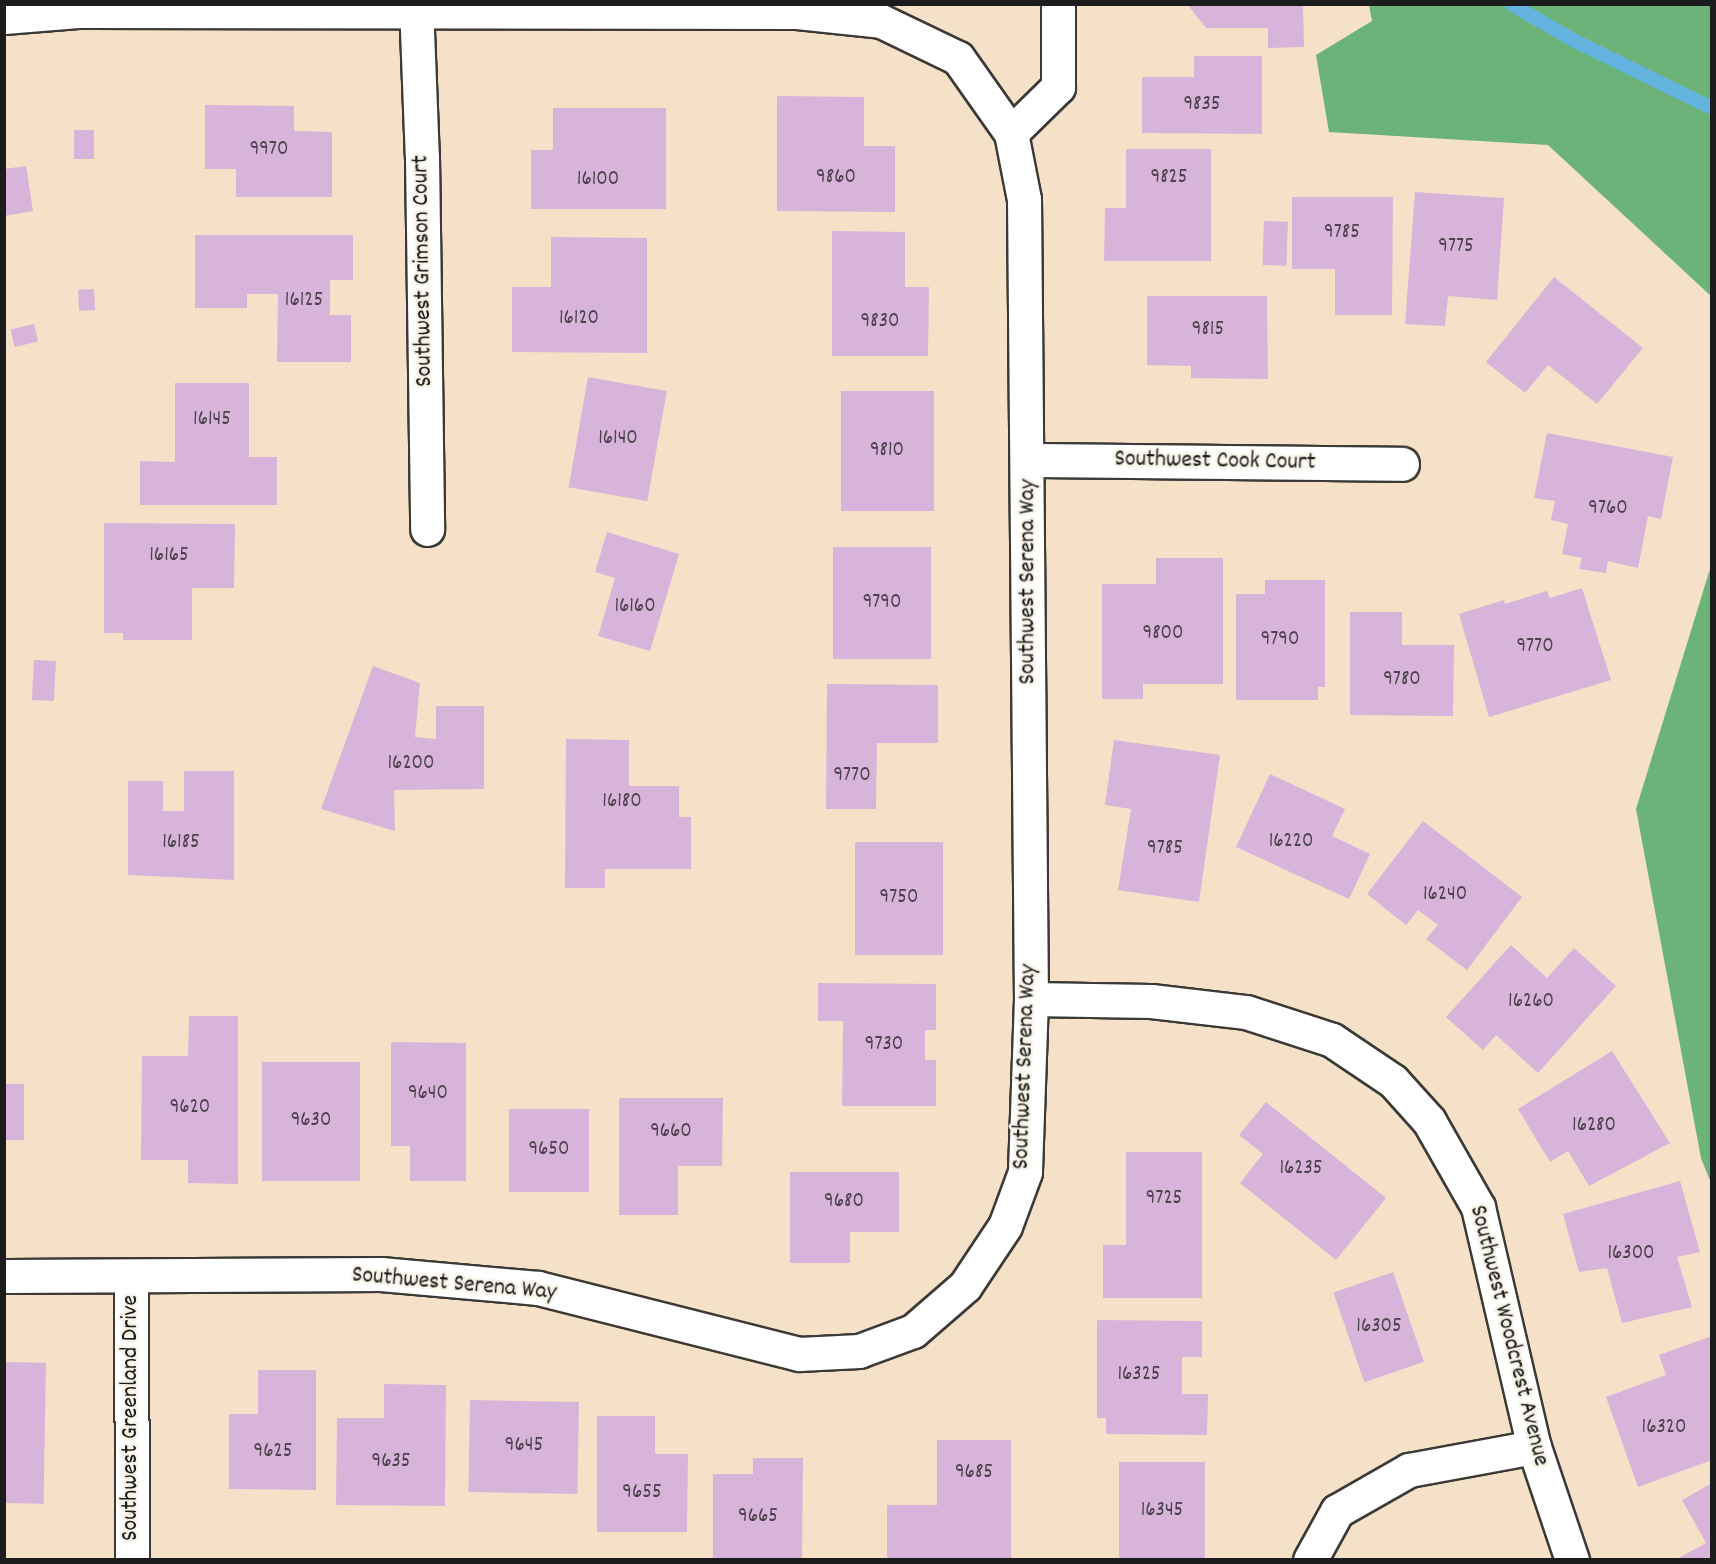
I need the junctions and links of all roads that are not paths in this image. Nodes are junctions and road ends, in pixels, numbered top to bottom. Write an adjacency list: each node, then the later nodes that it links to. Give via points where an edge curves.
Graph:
1 (1058, 4): 4 (street, via 1058,87)
2 (415, 9): 3 (street, Southwest Serena Way, via 78,11); 4 (street, Southwest Serena Way, via 797,12 881,21 958,58); 7 (street, Southwest Grimson Court, via 422,157)
3 (4, 17)
4 (1011, 133): 5 (street, Southwest Serena Way, via 1024,199)
5 (1029, 460): 6 (street, Southwest Cook Court); 8 (street, Southwest Serena Way)
6 (1402, 464)
7 (428, 529)
8 (1031, 999): 10 (street, Southwest Serena Way, via 1025,1172 1005,1226 965,1286 913,1331 858,1351 799,1354 538,1288 381,1274); 11 (street, Southwest Woodcrest Avenue, via 1150,1001 1246,1012 1332,1040 1392,1081 1429,1121 1478,1207)
9 (4, 1276): 10 (street, Southwest Serena Way)
10 (131, 1276): 12 (street, Southwest Greenland Drive)
11 (1534, 1447): 13 (street, via 1409,1470 1337,1511); 14 (street, Southwest Woodcrest Avenue)
12 (132, 1560)
13 (1310, 1560)
14 (1572, 1560)

